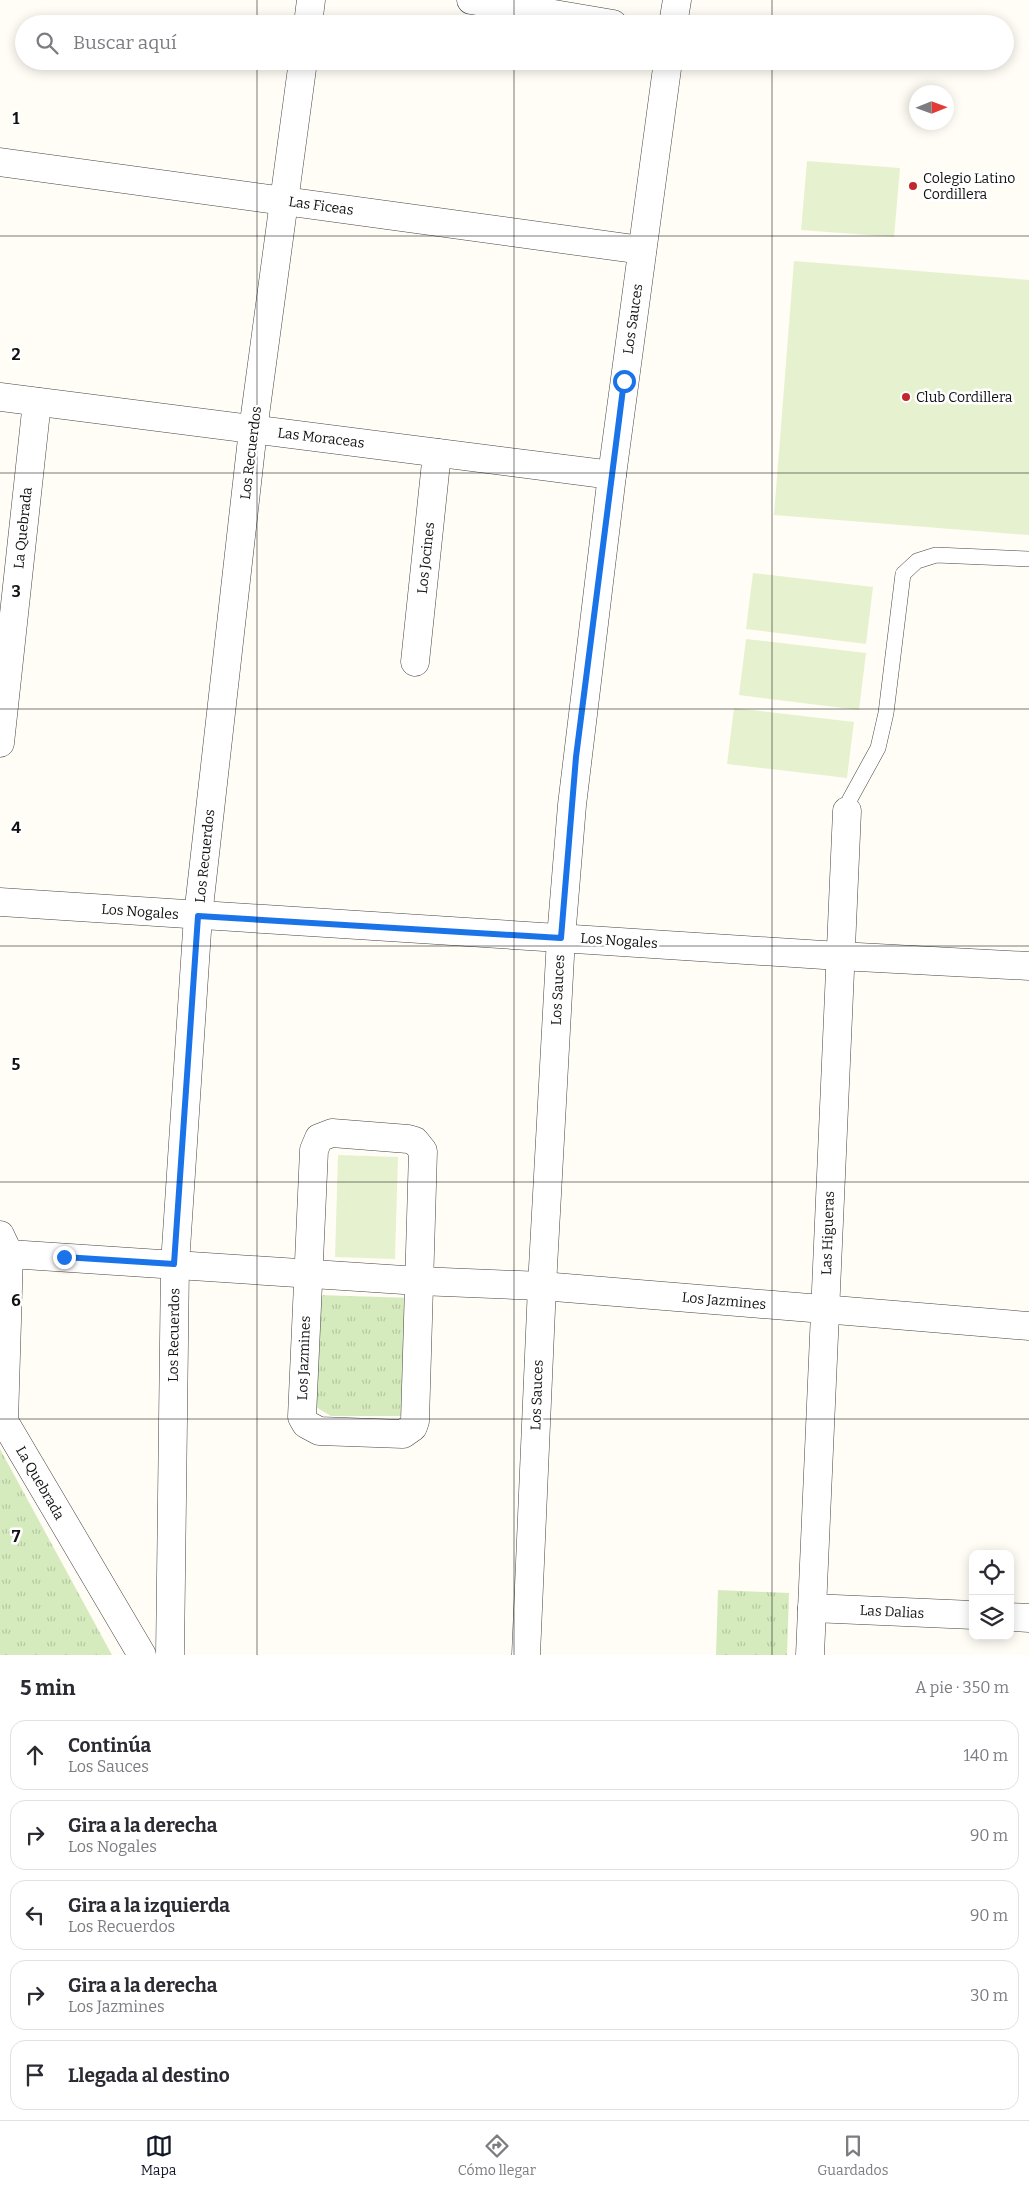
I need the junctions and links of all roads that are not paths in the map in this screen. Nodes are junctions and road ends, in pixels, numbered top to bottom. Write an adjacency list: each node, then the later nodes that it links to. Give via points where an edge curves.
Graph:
1 (311, 0): 4 (street)
2 (471, 0): 5 (street)
3 (677, 0): 6 (street)
4 (309, 15)
5 (560, 15)
6 (675, 15)
7 (302, 70): 10 (street, Los Recuerdos)
8 (667, 70): 11 (street, Los Sauces)
9 (0, 162): 10 (street, Las Ficeas)
10 (284, 201): 11 (street, Las Ficeas); 14 (street, Los Recuerdos)
11 (642, 250): 16 (street, Los Sauces)
12 (0, 397): 13 (street, Las Moraceas)
13 (37, 402): 14 (street, Las Moraceas); 19 (street, La Quebrada)
14 (253, 430): 15 (street, Las Moraceas); 22 (street, Los Recuerdos)
15 (438, 453): 16 (street, Las Moraceas); 18 (street, Los Jocines)
16 (612, 475): 23 (street, Los Sauces, via 576,757)
17 (1029, 559): 20 (lane, via 936,555 917,561 903,574 886,714 878,748 850,799)
18 (415, 662)
19 (0, 743)
20 (847, 811): 24 (street, Las Higueras)
21 (0, 902): 22 (street, Los Nogales)
22 (198, 916): 23 (street, Los Nogales); 27 (street, Los Recuerdos)
23 (561, 938): 24 (street, Los Nogales); 30 (street, Los Sauces)
24 (839, 956): 25 (street, Los Nogales); 31 (street, Las Higueras)
25 (1029, 966)
26 (5, 1244): 27 (street, Los Jazmines); 37 (street, La Quebrada, via 4,1421)
27 (174, 1264): 28 (street, Los Jazmines); 38 (street, Los Recuerdos)
28 (307, 1274): 29 (street, Los Jazmines); 29 (street, Los Jazmines, via 314,1150 319,1138 332,1133 408,1139 420,1146 424,1157); 29 (street, Los Jazmines, via 302,1410 306,1424 319,1431 398,1435 412,1427 415,1420)
29 (419, 1281): 30 (street, Los Jazmines)
30 (542, 1286): 31 (street, Los Jazmines); 39 (street, Los Sauces)
31 (825, 1310): 32 (street, Los Jazmines); 33 (street, Las Higueras)
32 (1029, 1326)
33 (812, 1608): 34 (street, Las Dalias); 40 (street, Las Higueras)
34 (969, 1615)
35 (1014, 1617): 36 (street)
36 (1029, 1618)
37 (142, 1655)
38 (170, 1655)
39 (526, 1655)
40 (810, 1655)

